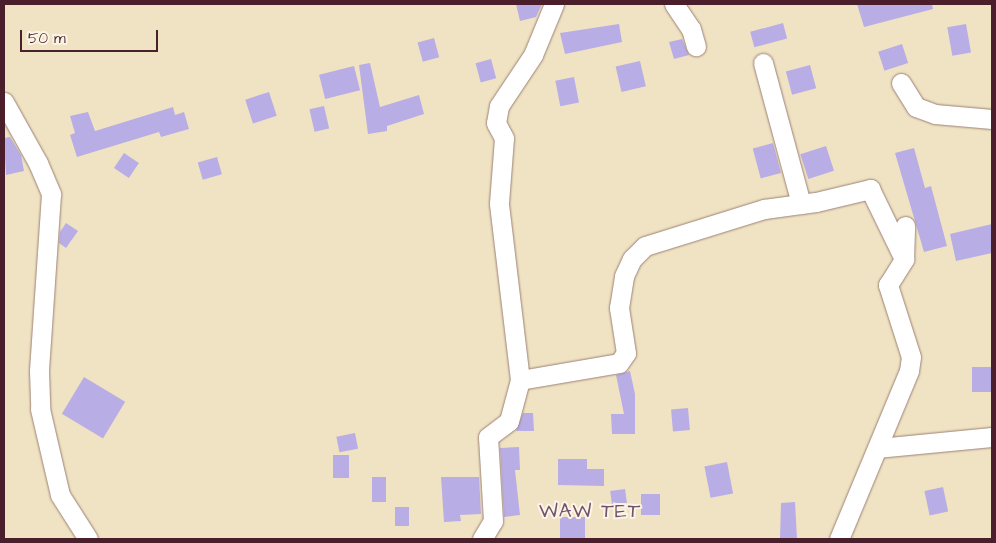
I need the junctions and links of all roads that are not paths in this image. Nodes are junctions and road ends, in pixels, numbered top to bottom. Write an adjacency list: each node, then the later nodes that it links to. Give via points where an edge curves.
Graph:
1 (554, 4): 11 (street, via 533,55 499,106 496,123 504,138 499,203)
2 (674, 4): 3 (street, via 691,29)
3 (696, 46)
4 (763, 63): 8 (street)
5 (901, 83): 7 (street, via 916,108 934,114)
6 (4, 102): 14 (street, via 38,163 51,194 39,361 40,409 60,495)
7 (992, 119)
8 (801, 204): 10 (street, via 870,190); 11 (street, via 764,208 645,246 632,259 624,276 619,308 626,353 620,363)
9 (905, 226): 10 (street)
10 (904, 260): 13 (street, via 888,285 912,357 900,399)
11 (520, 380): 15 (street, via 509,421 488,437 493,521)
12 (992, 437): 13 (street)
13 (878, 448): 16 (street)
14 (88, 539)
15 (482, 539)
16 (839, 539)

